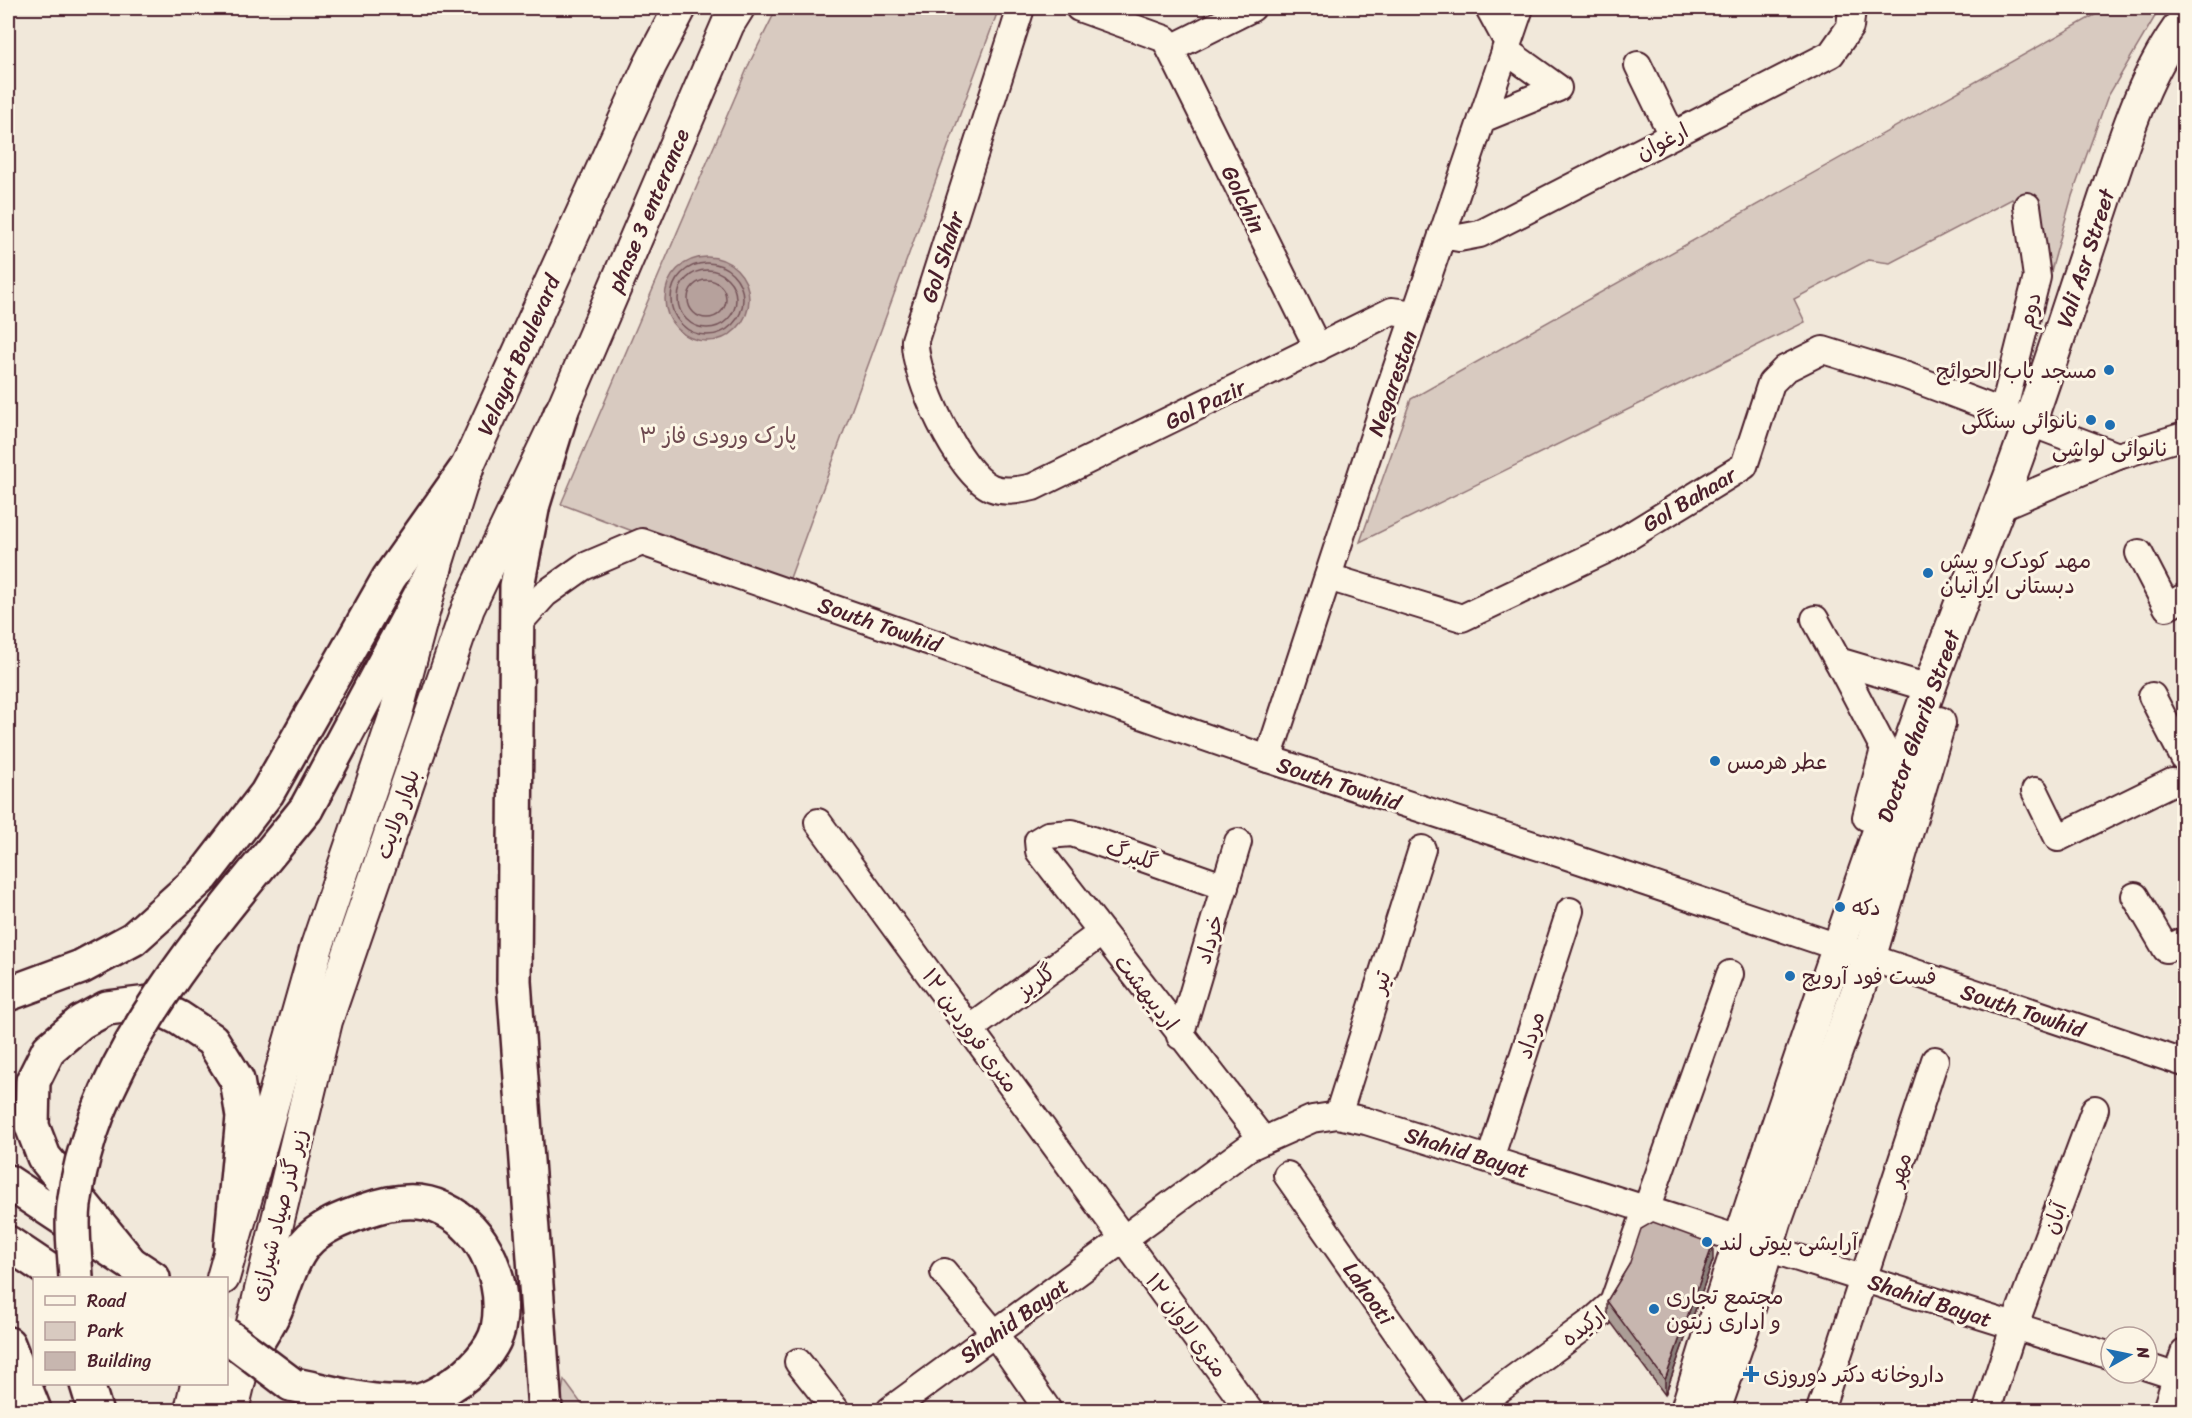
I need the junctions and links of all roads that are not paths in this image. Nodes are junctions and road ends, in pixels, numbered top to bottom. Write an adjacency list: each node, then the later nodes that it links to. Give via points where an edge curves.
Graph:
1 (666, 8): 13 (main road)
2 (680, 8): 13 (main road, Velayat Boulevard)
3 (1022, 8): 26 (street, Gol Shahr, via 915,340 925,386 958,456 978,480)
4 (1079, 8): 12 (street, via 1165,39)
5 (1252, 8): 12 (street)
6 (1489, 8): 11 (street)
7 (1520, 8): 11 (street, Negarestan)
8 (1852, 8): 16 (street, ارغوان, via 1850,27 1831,54)
9 (733, 13): 21 (main road, phase 3 enterance)
10 (2184, 21): 22 (main road, Vali Asr Street, via 2149,77)
11 (1507, 46): 15 (street, Negarestan); 15 (street, via 1558,88)
12 (1170, 49): 20 (street, Golchin)
13 (650, 65): 25 (main road, Velayat Boulevard)
14 (1638, 65): 16 (street)
15 (1482, 119): 18 (street, Negarestan)
16 (1672, 135): 18 (street, ارغوان, via 1480,234 1459,238)
17 (2027, 206): 22 (street, دوم, via 2037,277)
18 (1442, 235): 19 (street, Negarestan)
19 (1415, 314): 20 (street, Gol Pazir, via 1392,311); 31 (street, Negarestan)
20 (1318, 348): 26 (street, Gol Pazir, via 1050,480 1017,491)
21 (561, 413): 34 (highway, via 533,504 517,586); 85 (main road, زیر گذر صیاد شیرازی, via 468,608 326,1021)
22 (2017, 418): 24 (street); 27 (main road, Vali Asr Street); 31 (street, Gol Bahaar, via 1907,376 1823,350 1785,369 1771,383 1744,466 1610,548 1462,618)
23 (2183, 441): 24 (street)
24 (2118, 456): 27 (street)
25 (466, 470): 30 (main road, Velayat Boulevard); 56 (highway, via 389,579 267,793 203,876 133,939 81,967)
26 (993, 489)
27 (1999, 507): 28 (main road, Vali Asr Street)
28 (1989, 537): 36 (main road, Doctor Gharib Street); 54 (main road, Doctor Gharib Street, via 1981,592)
29 (2139, 554): 32 (street, via 2167,606)
30 (435, 568): 38 (main road, Velayat Boulevard); 75 (highway, bridge, via 306,809 222,912 126,1049 99,1106 82,1165 74,1207)
31 (1328, 578): 40 (street, Negarestan)
32 (2184, 597)
33 (1815, 619): 35 (street)
34 (517, 625): 40 (street, South Towhid, via 545,594 583,567 642,542); 96 (highway, via 514,981)
35 (1838, 661): 36 (street); 43 (street, via 1884,749)
36 (1929, 688): 53 (main road, Doctor Gharib Street)
37 (2152, 696): 39 (street)
38 (395, 717): 71 (main road, زیر گذر صیاد شیرازی, via 317,946)
39 (2184, 758)
40 (1268, 759): 53 (street, South Towhid)
41 (2184, 784): 42 (street, via 2172,782 2058,838)
42 (2035, 791)
43 (1866, 817)
44 (818, 822): 57 (street, ۱۲ متری فروردین)
45 (1038, 841): 48 (street, گلبرگ, via 1072,832); 51 (street, اردیبهشت, via 1039,851)
46 (1238, 842): 48 (street, خرداد)
47 (1422, 849): 62 (street, تیر)
48 (1225, 887): 58 (street, خرداد)
49 (2135, 896): 52 (street, via 2166,950)
50 (1570, 911): 64 (street, مرداد)
51 (1101, 933): 57 (street, گلریز); 58 (street, اردیبهشت)
52 (2184, 942)
53 (1840, 948): 54 (street, South Towhid); 69 (main road, Doctor Gharib Street, via 1778,1123)
54 (1869, 959): 60 (street, South Towhid); 69 (main road, Doctor Gharib Street)
55 (1730, 974): 67 (street, ارکیده)
56 (8, 994)
57 (970, 1029): 68 (street, ۱۲ متری فروردین)
58 (1180, 1036): 63 (street, اردیبهشت)
59 (1935, 1060): 77 (street, مهر)
60 (2184, 1063)
61 (2095, 1109): 78 (street, آبان)
62 (1338, 1115): 63 (street, Shahid Bayat, via 1312,1119); 64 (street, Shahid Bayat)
63 (1263, 1140): 68 (street, Shahid Bayat)
64 (1490, 1159): 67 (street, Shahid Bayat)
65 (1287, 1175): 101 (street, Lahooti)
66 (8, 1182): 72 (highway)
67 (1646, 1207): 69 (street, Shahid Bayat); 102 (street, ارکیده, via 1613,1303)
68 (1124, 1239): 79 (street, Shahid Bayat); 100 (street, ۱۲ متری لاوان)
69 (1754, 1243): 77 (street, Shahid Bayat); 103 (main road, Doctor Gharib Street, via 1730,1270); 104 (main road, Doctor Gharib Street, via 1746,1318)
70 (8, 1244): 74 (highway)
71 (231, 1245): 72 (highway, via 243,1117 237,1080 212,1040 179,1018 149,1004 107,1008 81,1022 50,1049 33,1081 32,1126 44,1157); 76 (main road, زیر گذر صیاد شیرازی)
72 (140, 1269)
73 (944, 1272): 79 (street)
74 (58, 1277)
75 (76, 1277)
76 (223, 1277)
77 (1862, 1279): 78 (street, Shahid Bayat); 105 (street, مهر)
78 (2014, 1327): 82 (street, Shahid Bayat); 106 (street, آبان)
79 (995, 1334): 98 (street, Shahid Bayat); 99 (street)
80 (228, 1337): 87 (highway, bridge)
81 (8, 1344): 91 (highway)
82 (2099, 1352)
83 (798, 1362): 97 (street)
84 (2159, 1368): 86 (street)
85 (240, 1369): 87 (highway, via 274,1312 305,1244 324,1228 345,1218 387,1202 415,1201 451,1214 466,1225 489,1254 501,1296 497,1331 480,1361 462,1379 437,1395 413,1402 370,1401); 94 (main road, زیر گذر صیاد شیرازی)
86 (2182, 1369): 107 (street)
87 (291, 1384): 95 (highway)
88 (88, 1385): 92 (highway)
89 (197, 1385): 93 (main road)
90 (200, 1385): 94 (highway)
91 (34, 1410)
92 (95, 1410)
93 (191, 1410)
94 (231, 1410)
95 (319, 1410)
96 (545, 1410)
97 (837, 1410)
98 (890, 1410)
99 (1048, 1410)
100 (1250, 1410)
101 (1451, 1410)
102 (1472, 1410)
103 (1687, 1410)
104 (1713, 1410)
105 (1820, 1410)
106 (1987, 1410)
107 (2166, 1410)

